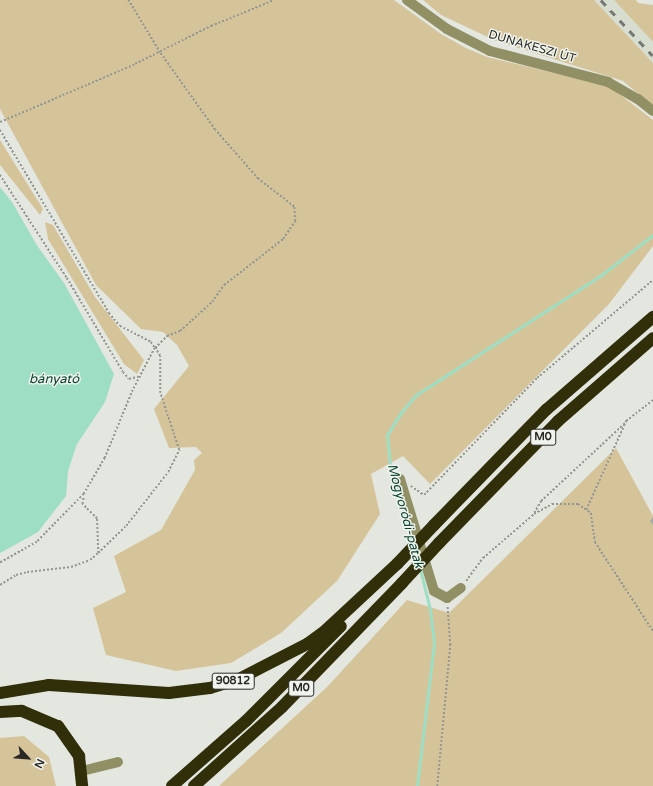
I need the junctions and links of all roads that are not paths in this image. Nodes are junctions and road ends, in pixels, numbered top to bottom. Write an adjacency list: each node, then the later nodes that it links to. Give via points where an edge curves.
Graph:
1 (407, 0): 2 (street, DUNAKESZI ÚT, via 447,29 490,51 608,82)
2 (653, 111)
3 (653, 317): 6 (highway, M0, bridge, via 546,410)
4 (653, 338): 14 (highway, M0, bridge, via 558,421 282,707)
5 (400, 479): 7 (street, via 434,591 447,598)
6 (397, 564): 8 (highway, 90812, via 307,644 237,680 210,688 169,693 49,685); 13 (highway, M0, via 272,695)
7 (460, 588)
8 (0, 693)
9 (0, 712): 11 (highway, via 22,712 58,726 79,756)
10 (118, 762): 11 (street)
11 (82, 770): 12 (highway)
12 (82, 786)
13 (172, 786)
14 (194, 786)

